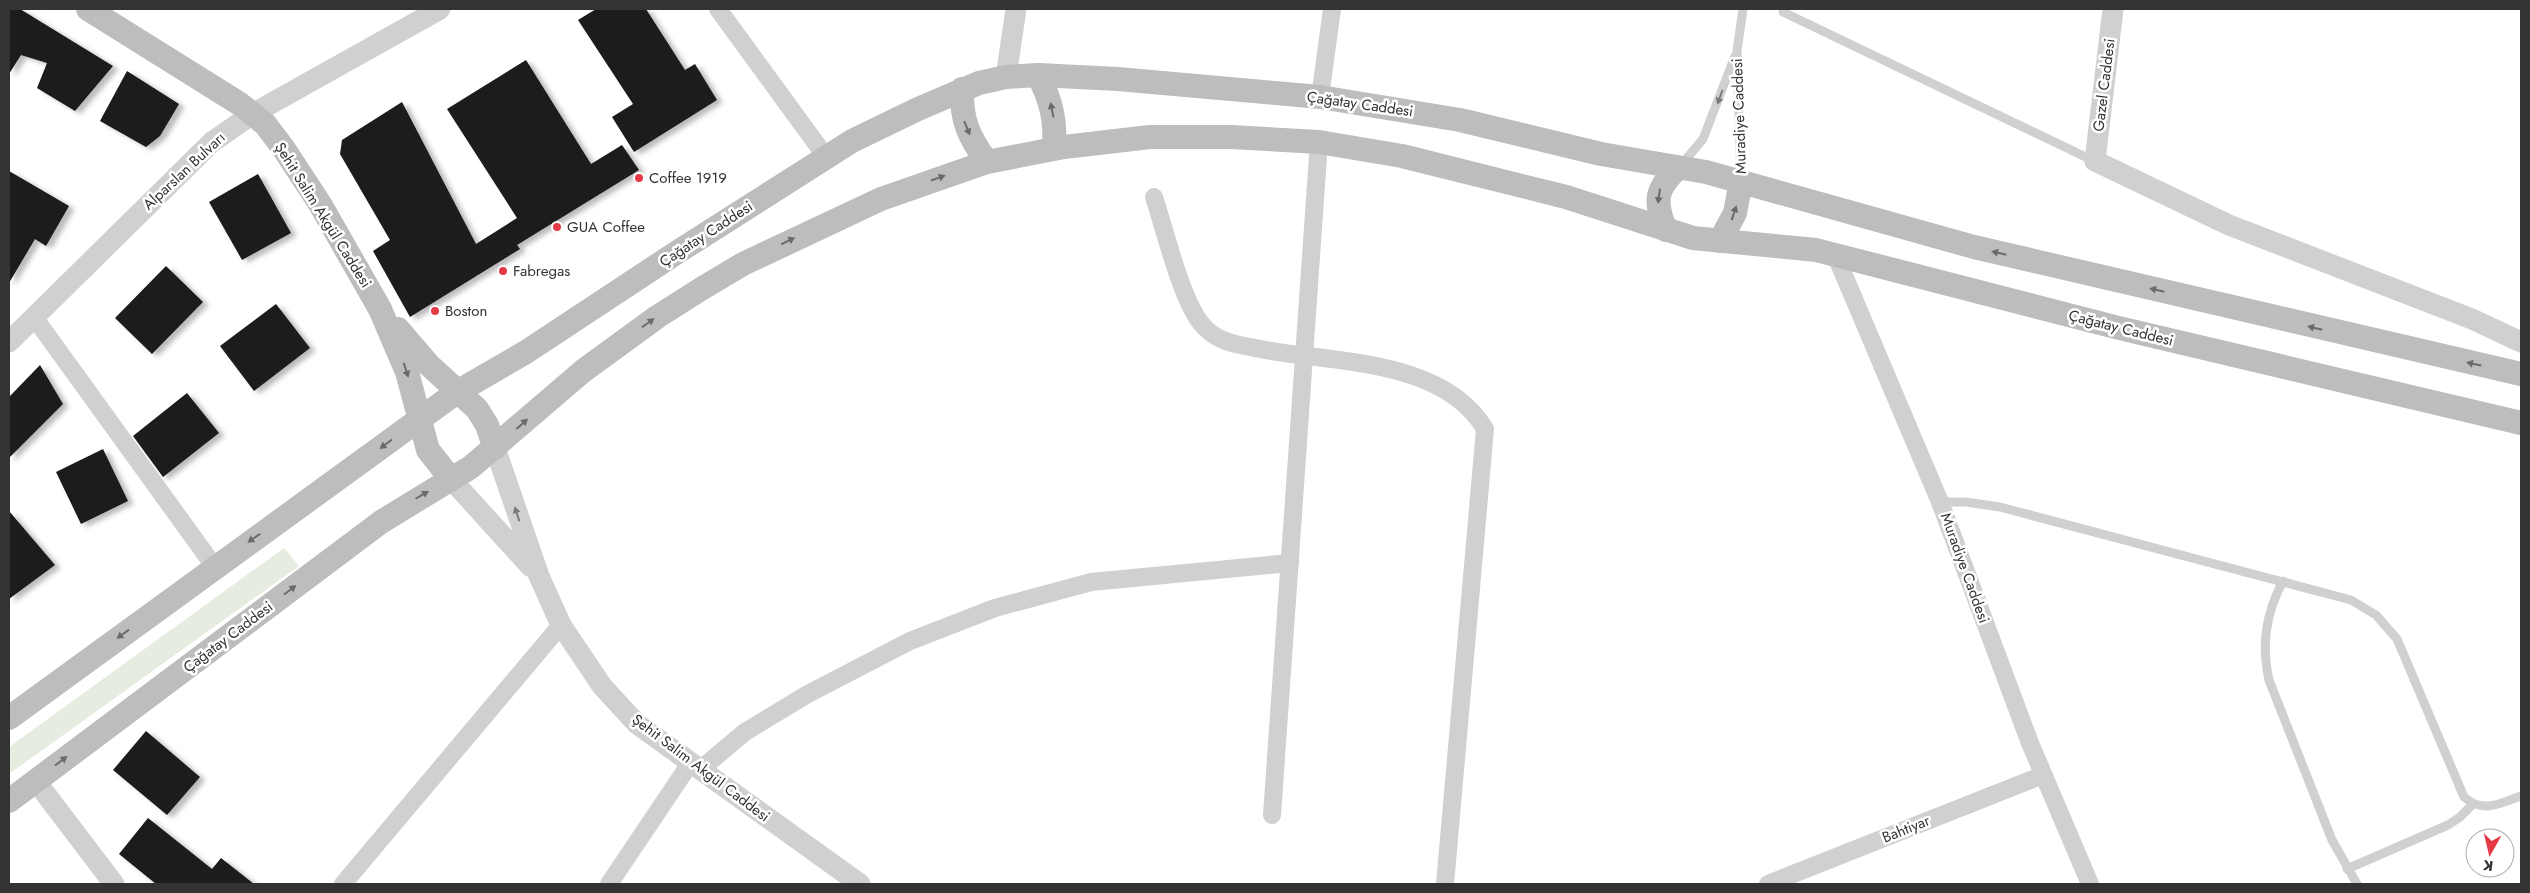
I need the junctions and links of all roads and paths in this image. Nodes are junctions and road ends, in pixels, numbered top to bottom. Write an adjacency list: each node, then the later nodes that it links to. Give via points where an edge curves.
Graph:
1 (88, 9): 14 (main road, Şehit Salim Akgül Caddesi)
2 (440, 9): 14 (street, Alparslan Bulvarı)
3 (718, 9): 17 (street)
4 (1016, 9): 11 (street)
5 (1332, 9): 13 (street)
6 (1743, 9): 9 (lane, Muradiye Caddesi)
7 (2113, 9): 18 (street, Gazel Caddesi)
8 (1783, 12): 18 (lane)
9 (1737, 51): 20 (lane, Muradiye Caddesi, one-way to 20, via 1703,139); 21 (lane, Muradiye Caddesi)
10 (1038, 75): 11 (main road, Çağatay Caddesi); 13 (main road, Çağatay Caddesi, via 1118,78); 16 (main road, one-way to 10, via 1054,115)
11 (1006, 77): 12 (main road, Çağatay Caddesi)
12 (962, 89): 17 (main road, Çağatay Caddesi, via 884,125); 19 (main road, one-way to 19, via 965,123)
13 (1320, 97): 20 (main road, Çağatay Caddesi, via 1460,120 1601,154)
14 (254, 113): 26 (main road, Şehit Salim Akgül Caddesi, via 296,166); 27 (street, Alparslan Bulvarı, via 194,158)
15 (1319, 142): 16 (main road, Çağatay Caddesi, via 1201,136 1150,137); 23 (main road, Çağatay Caddesi, via 1402,156 1520,183); 30 (street)
16 (1054, 148): 19 (main road, Çağatay Caddesi)
17 (826, 157): 32 (main road, Çağatay Caddesi, via 526,352)
18 (2095, 161): 29 (street, via 2229,225 2472,319)
19 (987, 162): 35 (main road, Çağatay Caddesi, one-way to 19, via 553,396 621,342 743,264 881,199)
20 (1678, 168): 21 (main road, Çağatay Caddesi); 23 (main road, one-way to 23, via 1660,188 1658,197)
21 (1741, 182): 24 (main road, one-way to 21, via 1735,213); 31 (main road, Çağatay Caddesi, one-way to 21, via 1974,247)
22 (1154, 197): 30 (street, via 1186,292 1200,322 1221,342)
23 (1666, 230): 24 (main road, Çağatay Caddesi)
24 (1720, 241): 25 (main road, Çağatay Caddesi, via 1782,245)
25 (1835, 254): 34 (main road, Çağatay Caddesi, via 2128,331); 37 (street, Muradiye Caddesi)
26 (380, 308): 32 (main road, Şehit Salim Akgül Caddesi, via 428,365); 33 (main road, Şehit Salim Akgül Caddesi, one-way to 33, via 401,354)
27 (34, 316): 28 (street, Alparslan Bulvarı); 39 (street)
28 (9, 342)
29 (2521, 342)
30 (1304, 356): 38 (street); 56 (street, via 1375,365 1405,373 1462,402 1477,416 1485,430)
31 (2521, 374)
32 (457, 392): 33 (main road, Çağatay Caddesi); 35 (main road, via 484,418)
33 (420, 418): 36 (main road, via 428,450); 39 (main road, Çağatay Caddesi, one-way to 39)
34 (2521, 423)
35 (496, 448): 36 (main road, Çağatay Caddesi); 40 (street, Şehit Salim Akgül Caddesi, one-way to 35)
36 (451, 479): 40 (street, Şehit Salim Akgül Caddesi); 46 (main road, Çağatay Caddesi, one-way to 36, via 381,522)
37 (1940, 502): 41 (lane, via 2000,507); 45 (street, Muradiye Caddesi)
38 (1290, 563): 44 (street, via 1091,582 995,608 910,641 806,695); 50 (street)
39 (214, 566): 43 (main road, Çağatay Caddesi, one-way to 43)
40 (539, 576): 42 (street, Şehit Salim Akgül Caddesi)
41 (2283, 581): 49 (lane, via 2351,600 2387,626 2397,639 2464,797); 51 (lane, via 2270,608 2267,623 2265,652 2268,673 2332,840)
42 (561, 625): 44 (street, Şehit Salim Akgül Caddesi, via 602,686 637,724); 53 (street)
43 (9, 718)
44 (696, 766): 54 (street); 55 (street, Şehit Salim Akgül Caddesi)
45 (2044, 775): 57 (street, Bahtiyar); 58 (street, Muradiye Caddesi)
46 (35, 780): 48 (main road, Çağatay Caddesi); 52 (street)
47 (2521, 796): 49 (lane, via 2489,807)
48 (9, 801)
49 (2473, 804): 51 (lane, via 2448,825)
50 (1272, 815)
51 (2347, 869): 59 (lane)
52 (115, 884)
53 (343, 884)
54 (608, 884)
55 (860, 884)
56 (1445, 884)
57 (1768, 884)
58 (2090, 884)
59 (2357, 884)

